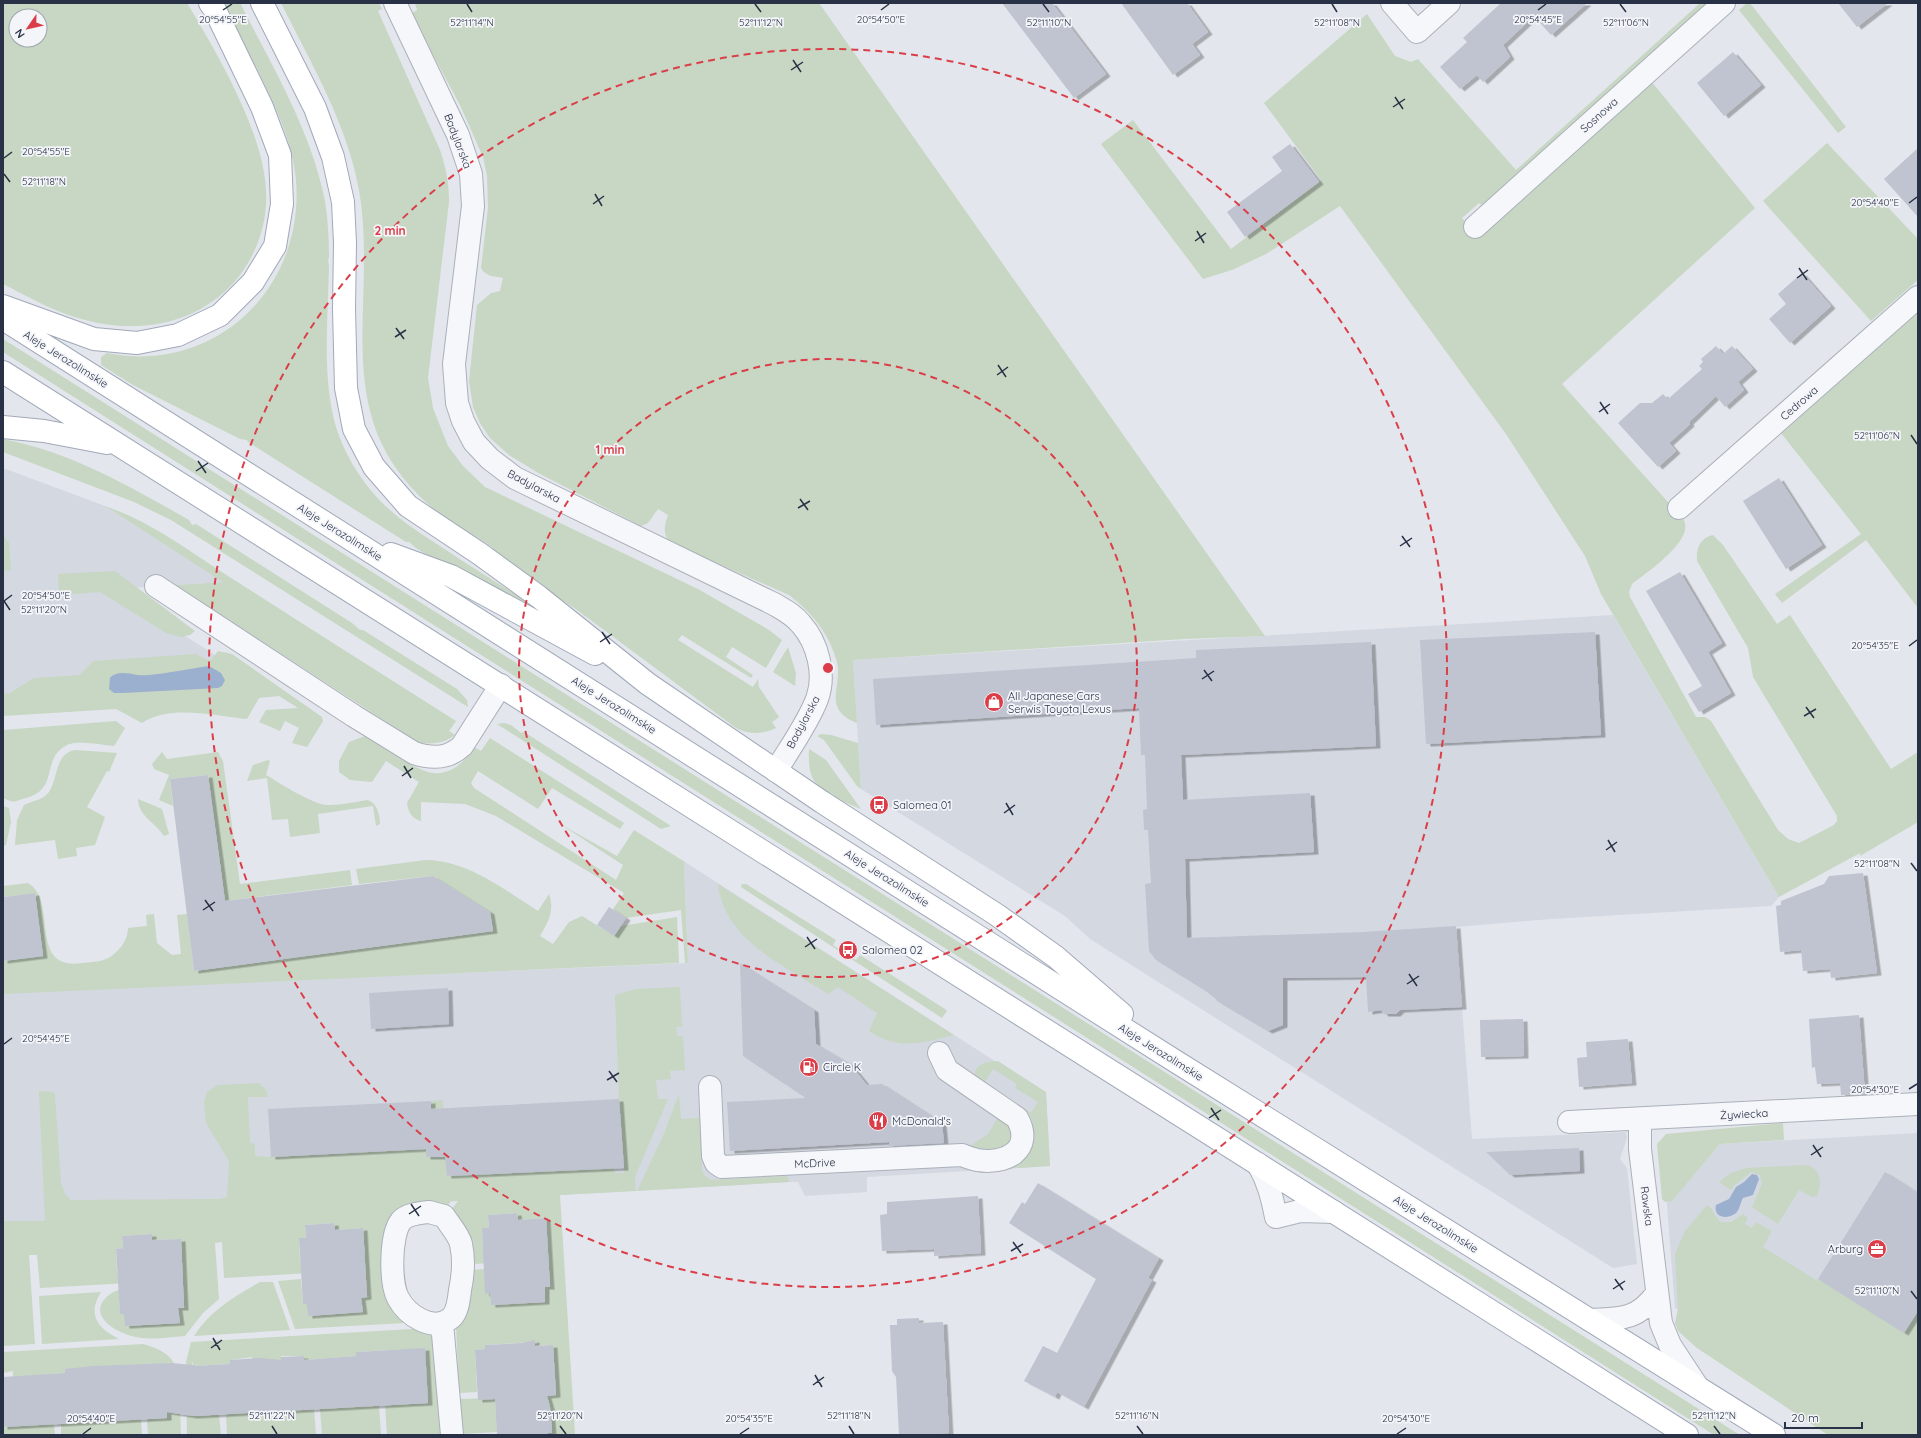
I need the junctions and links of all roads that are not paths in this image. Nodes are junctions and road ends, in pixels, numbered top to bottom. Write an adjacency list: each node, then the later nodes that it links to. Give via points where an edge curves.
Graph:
1 (210, 3): 9 (main road, via 216,10 262,107 280,155 282,204 275,246 253,282 220,315 178,335 137,343 94,339)
2 (262, 3): 17 (main road, via 315,108 333,157 343,202 346,388 354,429 374,467 408,506 539,597)
3 (395, 3): 19 (street, Badylarska, via 458,135 471,174 472,206 454,364 457,403 469,434 490,460 520,481 774,604 802,625 817,653 819,689 815,704)
4 (1392, 3): 5 (street, via 1417,32)
5 (1449, 3)
6 (1724, 3): 7 (street, Sosnowa)
7 (1475, 227)
8 (1918, 297): 14 (street, Cedrowa)
9 (3, 306)
10 (3, 319): 15 (main road, Aleje Jerozolimskie)
11 (3, 372): 13 (main road)
12 (3, 427): 13 (main road, via 44,431)
13 (120, 445): 18 (main road)
14 (1679, 508)
15 (352, 540): 17 (main road, via 451,576); 21 (main road, Aleje Jerozolimskie)
16 (156, 586): 18 (street, via 414,754 443,757 456,752)
17 (648, 684): 19 (main road)
18 (501, 685): 26 (main road)
19 (776, 771): 21 (main road, via 998,915 1056,957)
20 (940, 1053): 22 (street, McDrive, via 948,1070 1017,1118 1023,1128 1024,1137 1020,1148 1014,1153 992,1160 977,1160 962,1155 722,1167 716,1163 713,1156)
21 (1175, 1061): 29 (main road, Aleje Jerozolimskie)
22 (710, 1087)
23 (1918, 1104): 24 (street, Żywiecka)
24 (1640, 1119): 25 (street, Żywiecka); 28 (street, Rawska, via 1640,1149)
25 (1569, 1122)
26 (1258, 1164): 27 (main road); 27 (street, via 1272,1193 1276,1217 1300,1210)
27 (1334, 1212): 32 (main road)
28 (1657, 1293): 29 (street, via 1650,1303 1633,1315); 31 (street, Rawska, via 1661,1323 1670,1345)
29 (1590, 1320): 31 (main road, Aleje Jerozolimskie)
30 (442, 1323): 30 (street, via 424,1322 409,1313 397,1297 393,1272 394,1232 402,1220 414,1214 429,1212 444,1216 461,1244 462,1278 458,1304 452,1318); 33 (street)
31 (1697, 1386): 34 (main road, Aleje Jerozolimskie)
32 (1675, 1432)
33 (452, 1435)
34 (1774, 1435)

